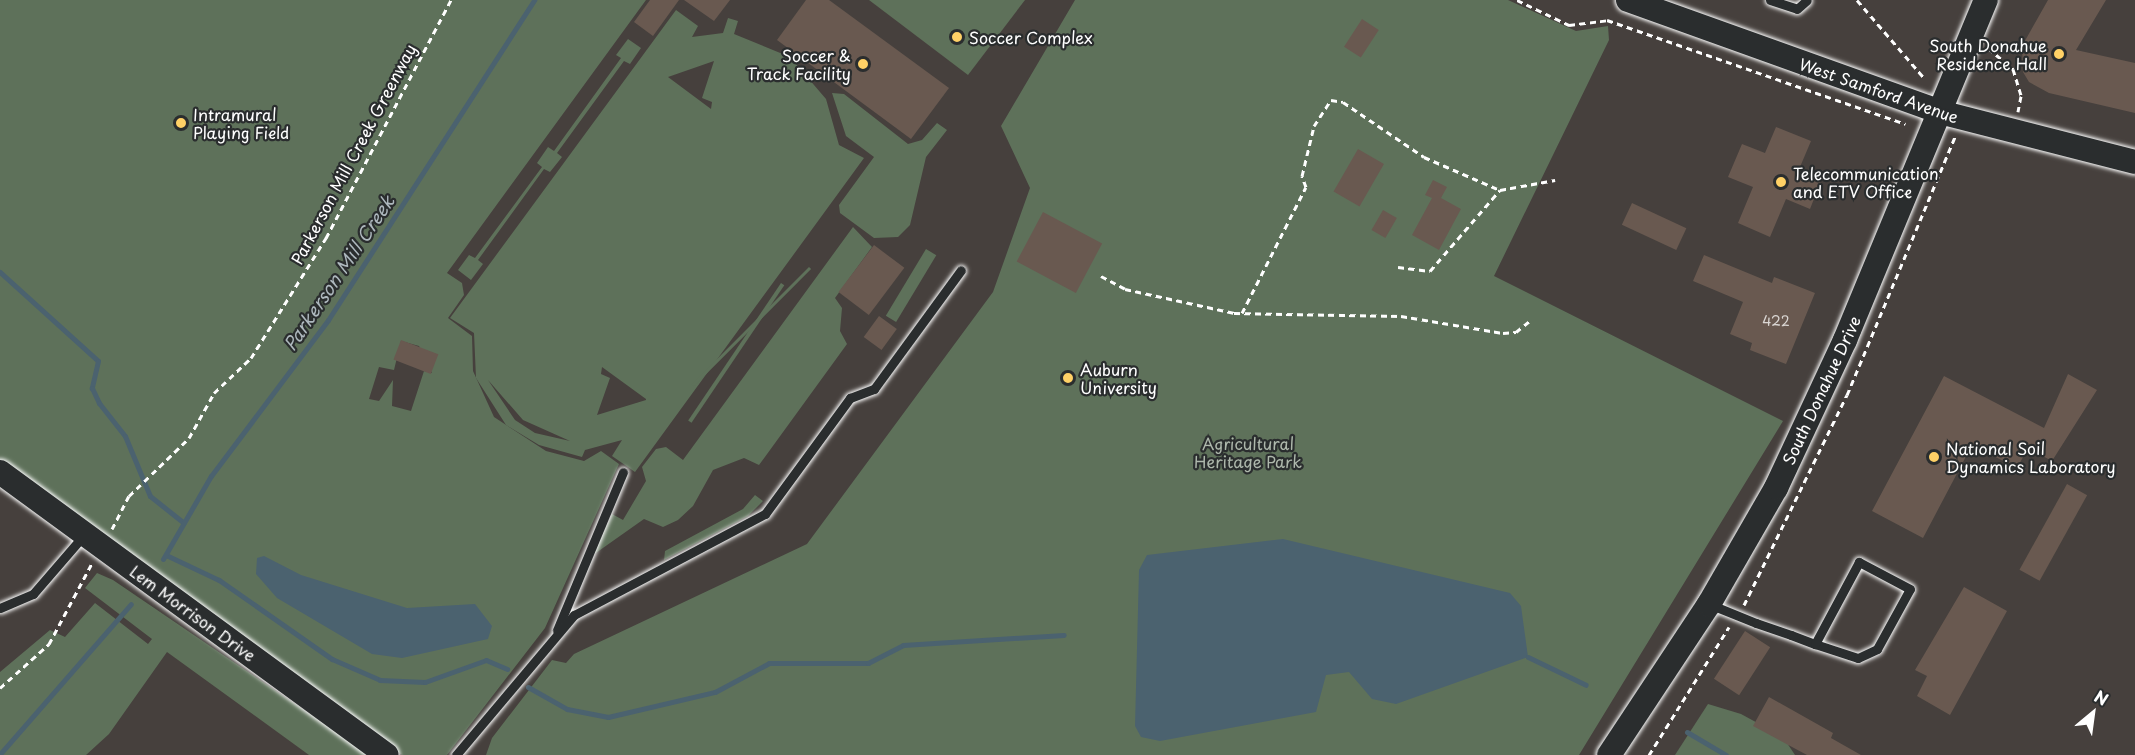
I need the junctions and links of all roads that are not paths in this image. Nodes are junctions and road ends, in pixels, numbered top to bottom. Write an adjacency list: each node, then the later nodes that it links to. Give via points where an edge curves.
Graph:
1 (1628, 0): 5 (street, West Samford Avenue)
2 (1770, 0): 3 (lane, via 1797,9)
3 (1807, 0)
4 (1986, 0): 5 (street, South Donahue Drive)
5 (1940, 112): 6 (street, West Samford Avenue); 11 (street, South Donahue Drive, via 1821,395)
6 (2135, 162)
7 (961, 270): 13 (lane, via 874,389 850,398 765,514 624,585 574,615)
8 (0, 472): 10 (street, Lem Morrison Drive)
9 (623, 472): 13 (lane)
10 (95, 540): 12 (lane, via 33,594); 15 (street, Lem Morrison Drive)
11 (1709, 604): 14 (lane); 17 (street, South Donahue Drive)
12 (0, 608)
13 (557, 632): 16 (lane)
14 (1815, 644): 14 (lane, via 1858,658 1868,655 1910,589 1859,562)
15 (386, 755)
16 (456, 755)
17 (1609, 755)

